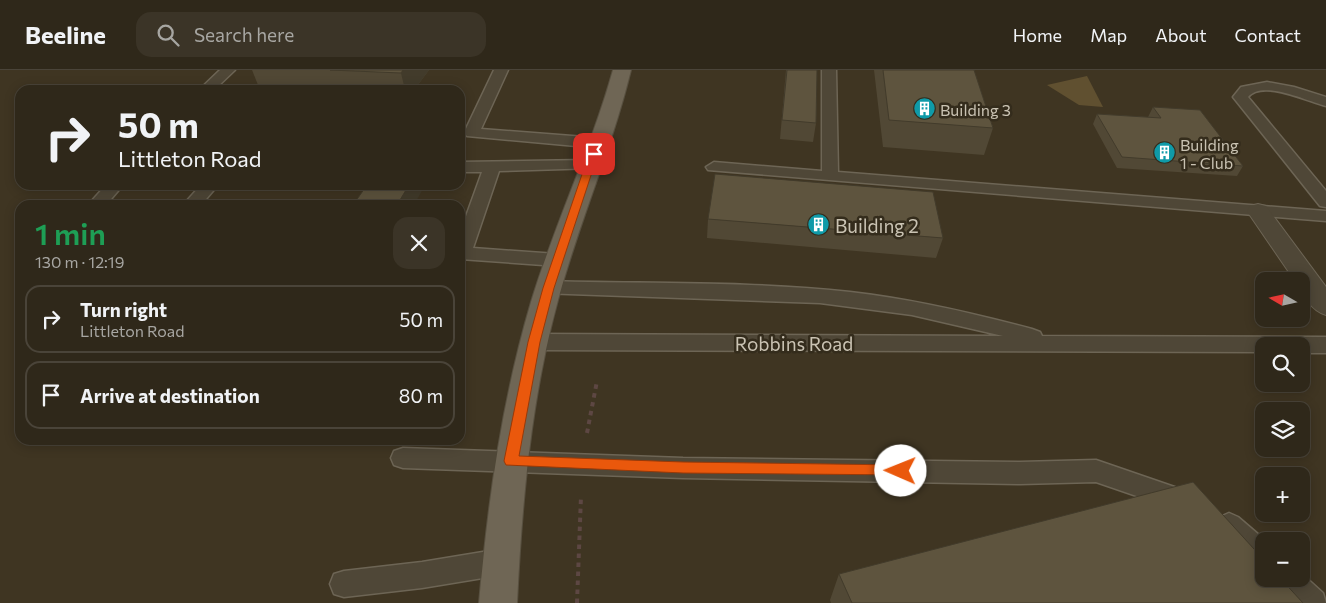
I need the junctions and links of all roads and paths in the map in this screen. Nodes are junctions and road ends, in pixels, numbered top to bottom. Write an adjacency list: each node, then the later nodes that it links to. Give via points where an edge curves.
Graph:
1 (228, 70): 5 (lane)
2 (501, 70): 7 (lane)
3 (622, 70): 8 (main road)
4 (829, 70): 12 (lane)
5 (212, 85)
6 (1326, 102): 17 (lane, via 1294,90 1268,87 1248,89 1240,97)
7 (466, 133): 8 (lane)
8 (594, 154): 11 (lane); 22 (main road)
9 (465, 166): 11 (lane)
10 (714, 167): 12 (lane)
11 (492, 168): 20 (lane)
12 (830, 176): 18 (lane)
13 (110, 190): 15 (lane)
14 (206, 190): 16 (lane)
15 (101, 200)
16 (196, 200)
17 (1326, 202)
18 (1258, 211): 19 (lane); 24 (street)
19 (1326, 216)
20 (465, 242)
21 (465, 253): 22 (lane)
22 (557, 260): 23 (main road)
23 (548, 288): 25 (main road); 26 (lane, Robbins Road, via 791,294 864,302 988,324)
24 (1326, 306)
25 (534, 342): 26 (lane, Robbins Road); 29 (main road)
26 (1054, 344): 27 (lane, Robbins Road)
27 (1326, 345)
28 (403, 458): 29 (lane)
29 (511, 461): 30 (lane, via 683,468 1020,473 1096,471 1216,512); 31 (main road)
30 (1255, 549)
31 (500, 562): 32 (lane, via 422,576); 34 (main road)
32 (344, 584)
33 (1296, 587): 35 (lane)
34 (498, 603)
35 (1313, 603)

